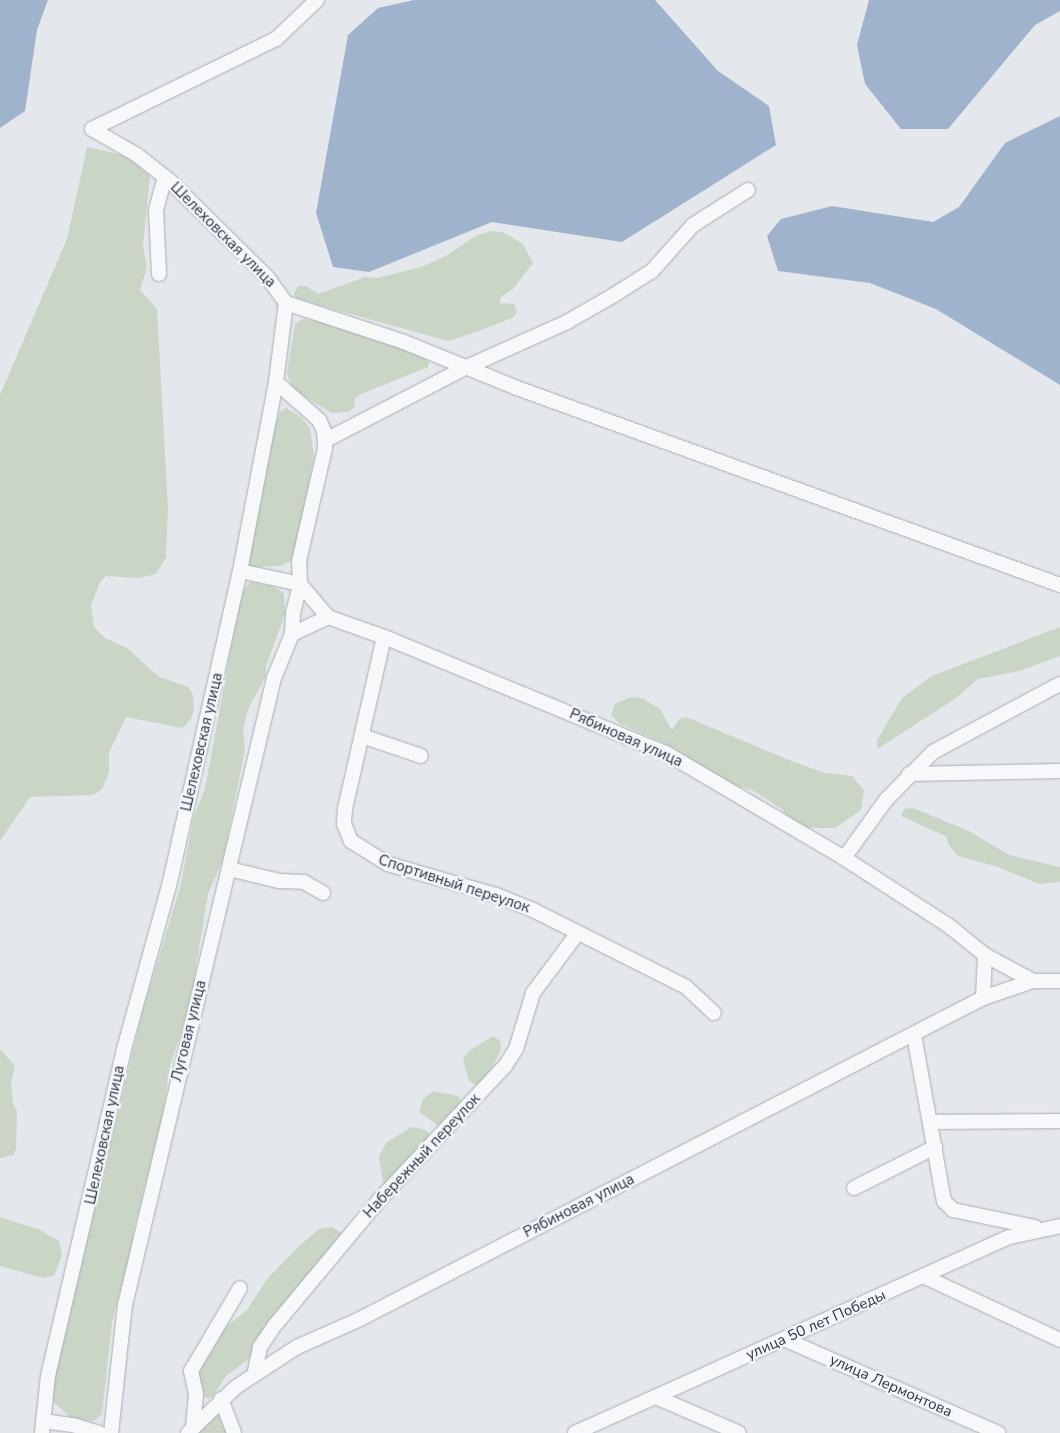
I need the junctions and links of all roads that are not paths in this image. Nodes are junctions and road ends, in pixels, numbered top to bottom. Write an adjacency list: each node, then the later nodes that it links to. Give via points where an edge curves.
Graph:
1 (317, 0): 2 (street, Шелеховская улица, via 276,39 92,129)
2 (165, 177): 4 (street, via 156,210); 5 (street, Шелеховская улица, via 268,278)
3 (748, 190): 6 (street, via 693,224 647,275 567,322)
4 (159, 274)
5 (286, 303): 6 (street, via 404,342); 7 (street, Шелеховская улица)
6 (467, 368): 8 (street); 11 (street)
7 (276, 382): 8 (street, via 315,415); 9 (street, Шелеховская улица)
8 (326, 440): 10 (street, via 299,560)
9 (240, 571): 10 (street); 46 (street, Шелеховская улица, via 169,886 124,1049 48,1376)
10 (300, 584): 12 (street); 13 (street, via 292,613)
11 (1060, 585)
12 (328, 617): 13 (street); 14 (street, Рябиновая улица)
13 (292, 634): 21 (street, Луговая улица, via 275,673)
14 (384, 637): 16 (street, Спортивный переулок); 20 (street, Рябиновая улица, via 666,753)
15 (1060, 684): 19 (street, via 933,752)
16 (362, 736): 17 (street); 23 (street, Спортивный переулок, via 344,817 345,831 355,846 388,864 523,905)
17 (420, 756)
18 (1060, 771): 19 (street)
19 (909, 774): 20 (street)
20 (844, 858): 24 (street, Рябиновая улица, via 949,926)
21 (229, 869): 22 (street, via 279,881 304,882); 49 (street, Луговая улица, via 126,1305)
22 (323, 893)
23 (578, 934): 28 (street, Спортивный переулок, via 686,987); 42 (street, Набережный переулок, via 533,993 516,1049 505,1066 380,1199 275,1324 260,1346)
24 (985, 955): 25 (street, Рябиновая улица); 27 (street)
25 (1033, 981): 26 (street); 27 (street, Рябиновая улица)
26 (1060, 981)
27 (983, 998): 29 (street, Рябиновая улица)
28 (714, 1013)
29 (914, 1035): 31 (street); 42 (street, Рябиновая улица)
30 (1060, 1121): 31 (street)
31 (932, 1122): 32 (street)
32 (935, 1147): 33 (street); 35 (street, via 942,1195 947,1206)
33 (854, 1188)
34 (1060, 1226): 35 (street, улица 50 лет Победы)
35 (1040, 1228): 36 (street); 37 (street, улица 50 лет Победы, via 1010,1237)
36 (1060, 1234)
37 (925, 1277): 39 (street, улица 50 лет Победы); 40 (street)
38 (240, 1288): 41 (street)
39 (784, 1339): 44 (street, улица 50 лет Победы); 53 (street, улица Лермонтова)
40 (1060, 1340)
41 (191, 1371): 43 (street); 47 (street, via 196,1394)
42 (255, 1371): 45 (street, Рябиновая улица)
43 (180, 1384)
44 (656, 1397): 51 (street, улица 50 лет Победы); 52 (street)
45 (221, 1399): 47 (street, Рябиновая улица); 50 (street)
46 (43, 1427): 48 (street, via 73,1425)
47 (190, 1430)
48 (100, 1433)
49 (111, 1433)
50 (234, 1433)
51 (575, 1433)
52 (739, 1433)
53 (998, 1433)

